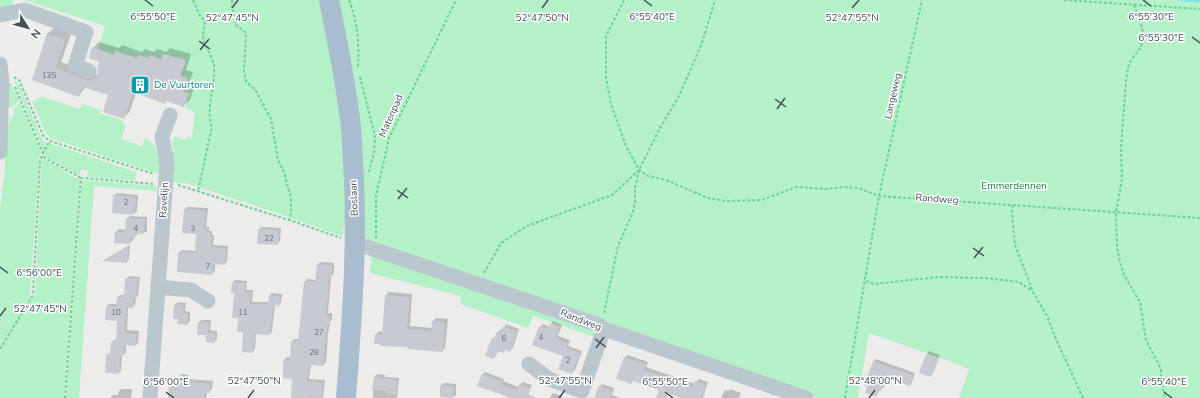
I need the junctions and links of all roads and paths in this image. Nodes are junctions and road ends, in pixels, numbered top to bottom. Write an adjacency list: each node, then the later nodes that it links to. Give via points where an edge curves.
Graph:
1 (193, 0): 21 (path, via 205,21 203,36 214,64 214,86 209,107 212,127)
2 (232, 0): 26 (path, via 236,25 246,33 246,81 256,90 271,119 278,160 291,199)
3 (329, 0): 27 (main road, Boslaan, via 350,120)
4 (456, 0): 27 (path, Matenpad, via 389,138 376,196 376,236)
5 (624, 0): 18 (path, via 606,36 606,78 611,104 626,146)
6 (715, 0): 18 (path, via 703,39 679,96)
7 (922, 0): 22 (path, Langeweg)
8 (1064, 0): 9 (path)
9 (1134, 4): 10 (path); 24 (path, via 1143,32 1141,47 1129,64 1126,81 1121,148 1122,179)
10 (1200, 9)
11 (0, 15): 12 (street, via 25,10 86,32 75,66)
12 (89, 71)
13 (1, 74): 15 (path, via 20,81 44,137); 16 (street); 17 (path, via 13,82)
14 (170, 115): 20 (street, Ravelijn, via 162,137 167,164)
15 (50, 141): 17 (path); 20 (path, via 159,175)
16 (0, 152)
17 (42, 153): 19 (path, via 45,158); 34 (path, via 33,295)
18 (639, 170): 22 (path, Randweg, via 648,176 666,180 708,198 726,201 762,200 796,187 858,188); 29 (path, via 612,195 527,226 501,242); 33 (path, via 633,212 618,246)
19 (81, 178): 20 (path); 38 (path)
20 (165, 182): 21 (path); 30 (street, Ravelijn)
21 (198, 191): 26 (path)
22 (879, 196): 23 (path, Randweg); 28 (path)
23 (1013, 205): 24 (path, Randweg); 31 (path, via 1015,245)
24 (1116, 212): 25 (path, Randweg); 37 (path, via 1120,262 1124,276 1140,302 1146,340 1161,370)
25 (1200, 218)
26 (289, 220): 27 (path)
27 (358, 244): 29 (street, Randweg); 40 (main road, Boslaan)
28 (866, 281): 31 (path, via 874,284 938,277 986,278 1019,282); 42 (path)
29 (478, 284): 33 (street, Randweg)
30 (158, 287): 32 (street, via 191,290); 39 (street, Ravelijn)
31 (1033, 292): 43 (path, via 1047,316)
32 (208, 300)
33 (601, 327): 36 (street); 41 (street, Randweg)
34 (0, 349)
35 (529, 364): 36 (street, via 549,379)
36 (580, 394)
37 (1165, 397): 44 (path)
38 (65, 398)
39 (150, 398)
40 (346, 398)
41 (806, 398)
42 (845, 398)
43 (1083, 398)
44 (1162, 398)

